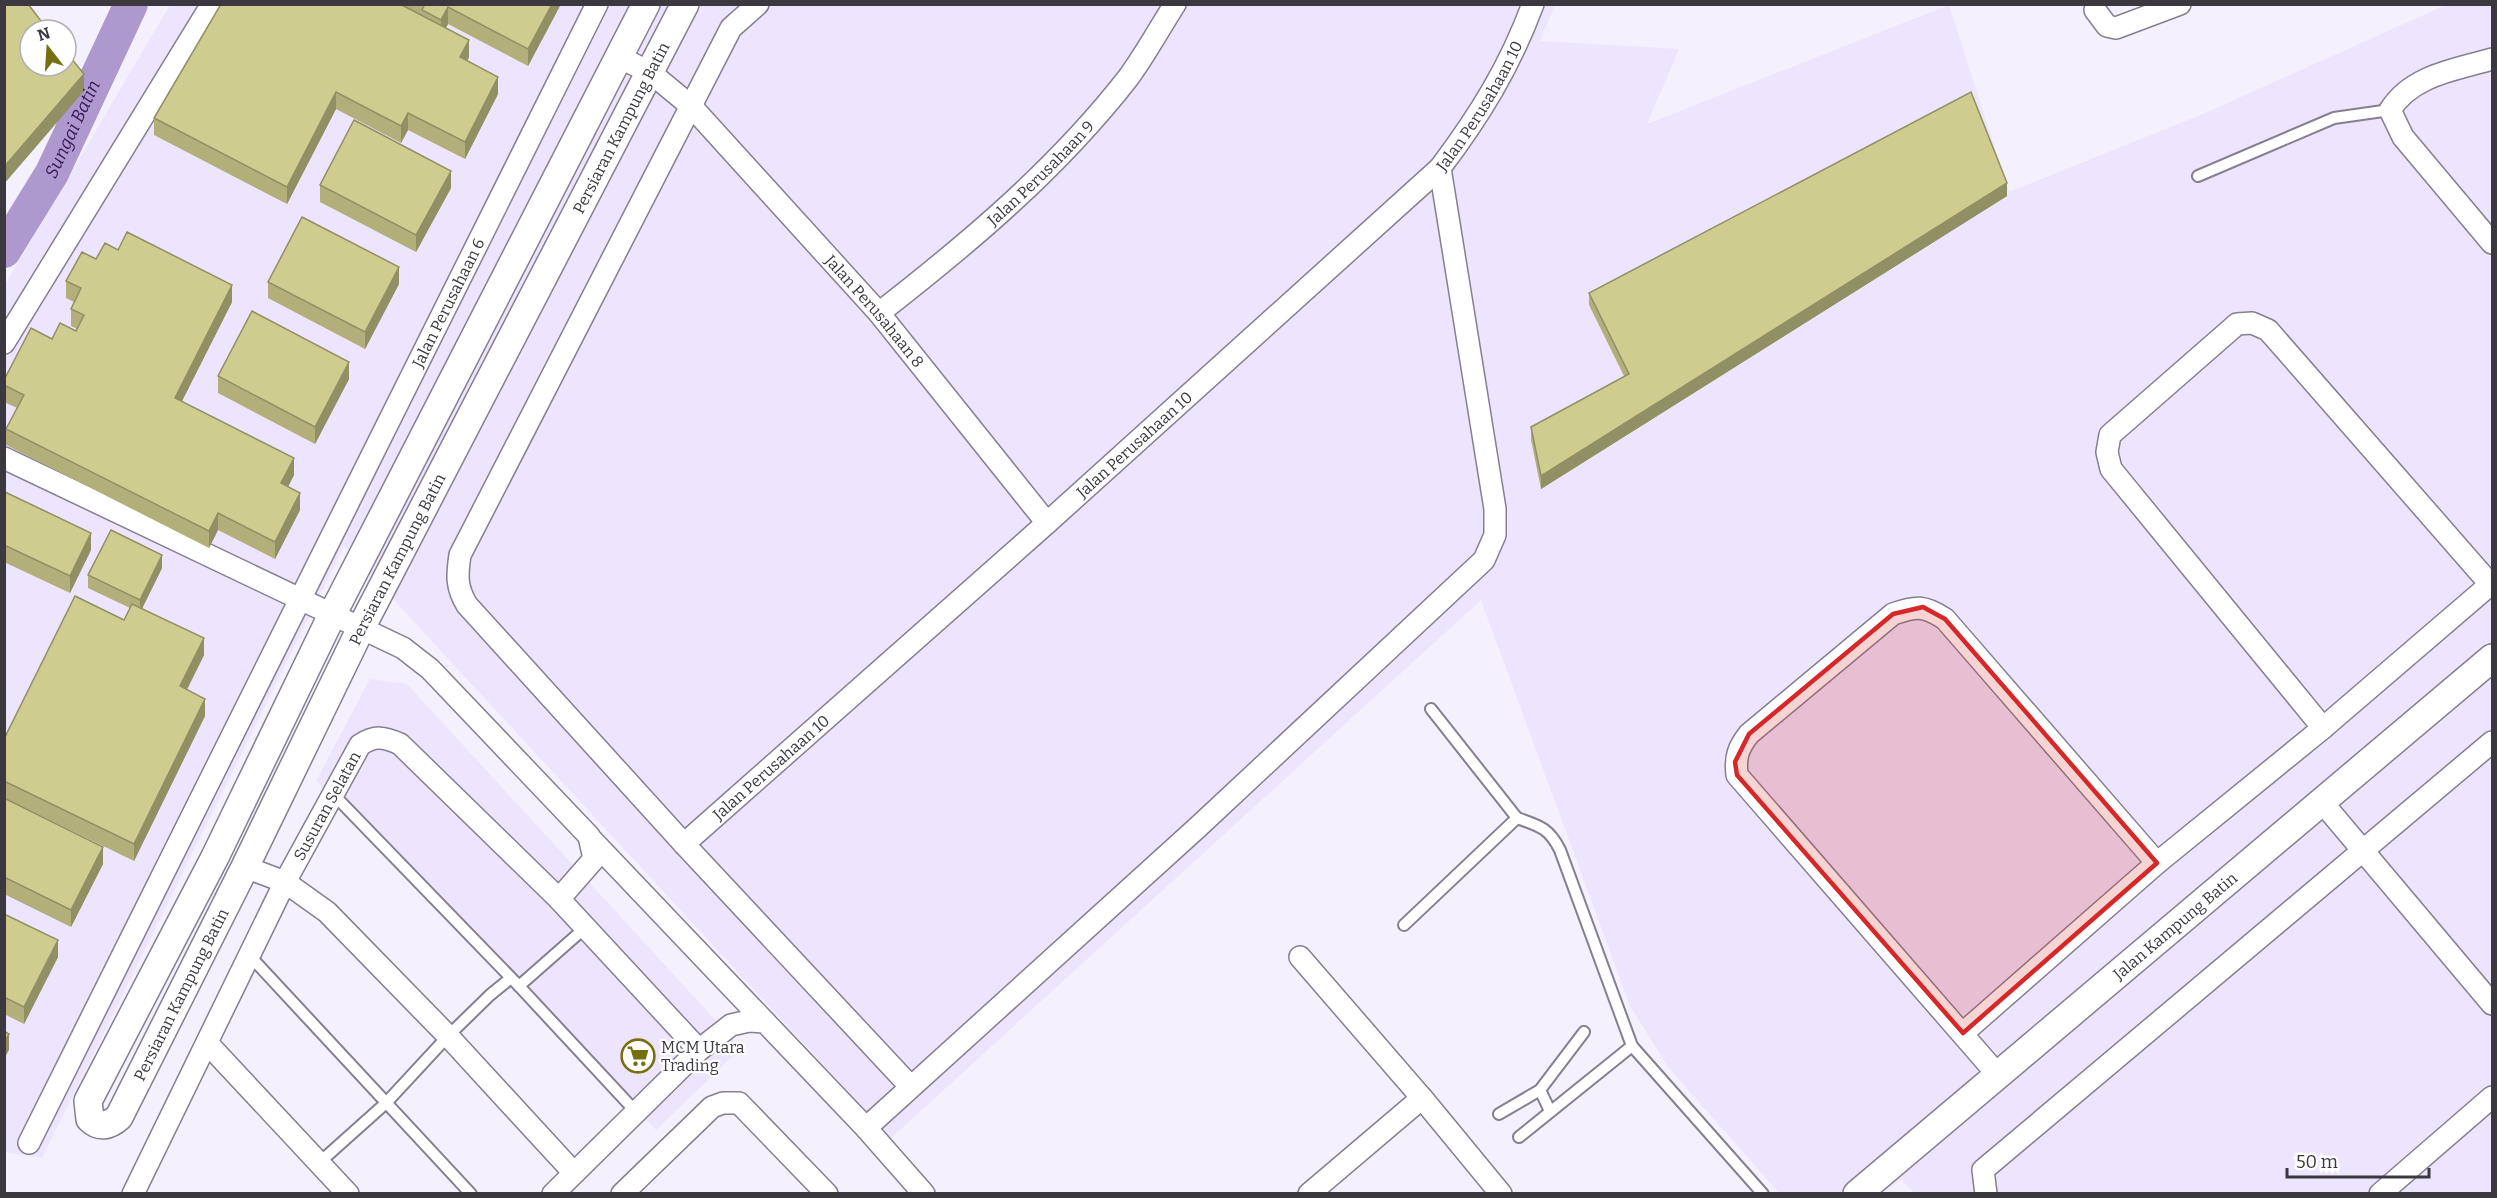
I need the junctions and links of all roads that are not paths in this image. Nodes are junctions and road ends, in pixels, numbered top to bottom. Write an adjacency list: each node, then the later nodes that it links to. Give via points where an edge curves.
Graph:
1 (213, 4): 19 (street)
2 (597, 4): 23 (street, Jalan Perusahaan 6)
3 (646, 4): 10 (street, Persiaran Kampung Batin)
4 (685, 4): 12 (street, Persiaran Kampung Batin)
5 (758, 4): 13 (street, via 731,28)
6 (1175, 4): 18 (street, Jalan Perusahaan 9, via 1129,77 1061,156 959,250)
7 (1533, 4): 15 (street, Jalan Perusahaan 10, via 1520,40 1477,120)
8 (2180, 4): 9 (street, via 2116,28 2107,26)
9 (2095, 10)
10 (619, 57): 12 (street, Jalan Perusahaan 8); 24 (street, Persiaran Kampung Batin)
11 (2493, 59): 14 (street, via 2429,77 2399,96)
12 (651, 73): 13 (street, Jalan Perusahaan 8); 25 (street, Persiaran Kampung Batin)
13 (692, 107): 18 (street, Jalan Perusahaan 8); 34 (street, via 460,555 456,577 467,605)
14 (2390, 110): 16 (lane, via 2334,118); 17 (street, via 2403,137)
15 (1440, 168): 21 (street, Jalan Perusahaan 10); 54 (street, via 1495,508 1495,535 1484,560 1198,827)
16 (2198, 176)
17 (2493, 243)
18 (879, 313): 21 (street, Jalan Perusahaan 8)
19 (4, 343)
20 (4, 458): 23 (street)
21 (1047, 523): 34 (street, Jalan Perusahaan 10)
22 (2492, 584): 28 (street); 28 (street, via 2268,330 2252,323 2236,324 2110,435 2106,452 2111,469)
23 (301, 601): 24 (street); 64 (street, Jalan Perusahaan 6)
24 (332, 615): 25 (street); 37 (street, Persiaran Kampung Batin, via 215,857 88,1101 90,1119 95,1125 104,1126 119,1117)
25 (361, 627): 33 (street, via 403,648 430,669); 37 (street, Persiaran Kampung Batin)
26 (2493, 658): 31 (street, Jalan Kampung Batin)
27 (1431, 709): 32 (lane)
28 (2324, 728): 36 (street)
29 (2493, 742): 35 (street)
30 (334, 795): 38 (street, Susuran Selatan); 39 (street, Susuran Selatan, via 360,745 372,737 400,744); 44 (lane)
31 (2322, 802): 35 (street); 53 (street, Jalan Kampung Batin)
32 (1517, 818): 40 (lane); 51 (lane, via 1542,827 1560,850)
33 (589, 836): 39 (street, via 594,859); 46 (street)
34 (684, 844): 54 (street)
35 (2363, 851): 45 (street); 78 (street, via 1983,1170)
36 (2157, 863): 48 (street); 48 (street, via 1945,619 1923,607 1893,614 1749,734 1738,749 1737,775)
37 (245, 867): 38 (street)
38 (285, 882): 42 (street, Susuran Selatan); 49 (street, via 327,912)
39 (559, 899): 41 (street, Susuran Selatan)
40 (1404, 925)
41 (586, 927): 44 (lane); 52 (street, Susuran Selatan)
42 (250, 956): 50 (street, Susuran Selatan); 58 (lane)
43 (1300, 957): 57 (street)
44 (515, 982): 49 (lane, via 490,994); 60 (lane)
45 (2493, 1004)
46 (765, 1022): 52 (street, via 731,1025); 62 (street)
47 (1584, 1032): 55 (lane)
48 (1963, 1033): 53 (street)
49 (448, 1036): 58 (lane); 66 (street)
50 (208, 1044): 65 (street); 67 (street, Susuran Selatan)
51 (1632, 1046): 59 (lane); 76 (lane)
52 (699, 1050): 60 (street)
53 (1997, 1074): 77 (street, Jalan Kampung Batin)
54 (910, 1086): 62 (street)
55 (1540, 1090): 59 (lane); 61 (lane)
56 (2493, 1097): 79 (street)
57 (1422, 1098): 74 (street); 75 (street)
58 (386, 1103): 65 (lane); 69 (lane)
59 (1550, 1111): 63 (lane)
60 (637, 1113): 66 (street)
61 (1499, 1114)
62 (866, 1128): 73 (street)
63 (1519, 1137)
64 (29, 1143)
65 (320, 1162): 68 (street)
66 (574, 1173): 70 (street)
67 (133, 1194)
68 (348, 1194)
69 (471, 1194)
70 (553, 1194)
71 (622, 1194): 72 (street, via 711,1107 723,1103 739,1103)
72 (827, 1194)
73 (924, 1194)
74 (1309, 1194)
75 (1501, 1194)
76 (1763, 1194)
77 (1857, 1194)
78 (1986, 1194)
79 (2380, 1194)

